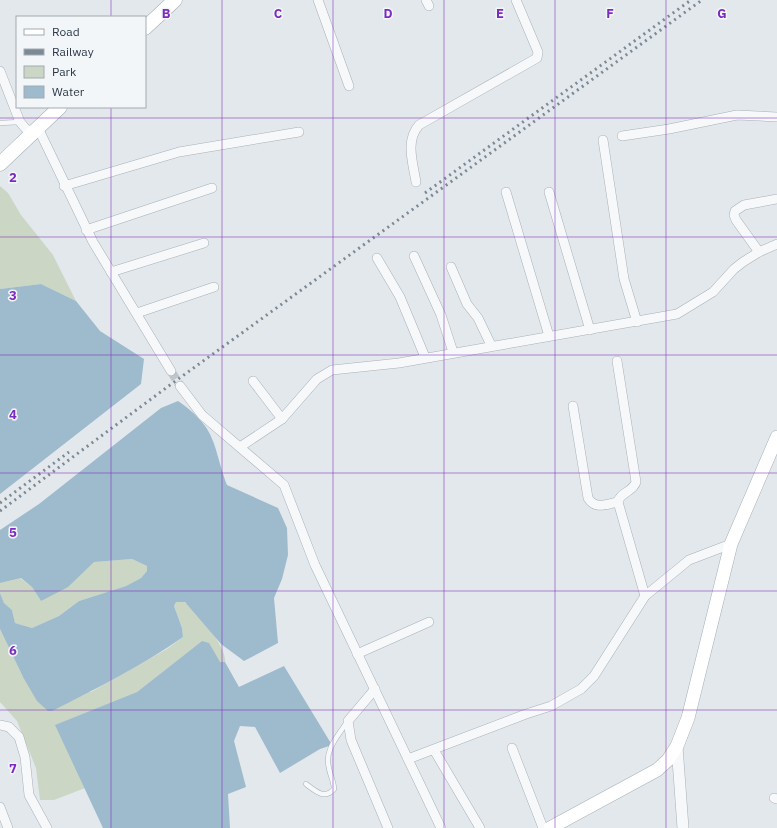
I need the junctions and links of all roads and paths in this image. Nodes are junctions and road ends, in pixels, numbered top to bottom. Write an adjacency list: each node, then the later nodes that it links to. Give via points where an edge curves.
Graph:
1 (175, 0): 4 (main road)
2 (318, 0): 6 (street)
3 (516, 0): 16 (street, via 538,52 537,58 419,125 410,141)
4 (146, 27)
5 (0, 71): 9 (street)
6 (349, 86)
7 (59, 108): 11 (main road)
8 (777, 116): 13 (street, via 737,115)
9 (20, 122): 10 (lane); 11 (street, via 26,129)
10 (0, 123)
11 (36, 130): 15 (main road); 17 (street)
12 (299, 132): 17 (street, via 179,152)
13 (622, 136)
14 (603, 140): 32 (street, via 624,279)
15 (0, 164)
16 (416, 182)
17 (64, 186): 22 (street)
18 (212, 188): 22 (street)
19 (506, 192): 34 (street)
20 (549, 192): 33 (street)
21 (777, 199): 25 (street, via 744,205 735,211 736,220)
22 (86, 230): 29 (street)
23 (204, 243): 29 (street)
24 (777, 244): 25 (street)
25 (759, 252): 32 (street, via 734,269 701,301 677,314)
26 (414, 256): 36 (street, via 441,315)
27 (377, 258): 37 (street, via 400,297)
28 (451, 267): 35 (street, via 467,304 478,318)
29 (111, 272): 31 (street)
30 (214, 287): 31 (street)
31 (137, 313): 39 (street)
32 (637, 322): 33 (street)
33 (590, 330): 34 (street)
34 (549, 336): 35 (street)
35 (491, 345): 36 (street)
36 (453, 352): 37 (street)
37 (425, 357): 43 (street, via 378,366 332,370 317,379)
38 (617, 361): 46 (street, via 636,482 622,494)
39 (171, 371)
40 (253, 381): 43 (street)
41 (180, 386): 45 (street, via 202,415)
42 (573, 406): 46 (street, via 588,498 591,504 597,506)
43 (282, 419): 45 (street)
44 (777, 437): 47 (main road)
45 (240, 447): 50 (street, via 284,485 315,565)
46 (618, 502): 48 (street)
47 (731, 544): 48 (street, via 689,560); 54 (main road, via 688,718)
48 (645, 596): 56 (street, via 594,676 581,689 551,706)
49 (429, 622): 50 (street)
50 (358, 654): 51 (street)
51 (375, 690): 52 (street); 57 (street)
52 (348, 721): 58 (lane, via 329,750 329,768 334,790 331,794 324,795); 62 (street, via 351,740)
53 (0, 725): 61 (street, via 9,727 19,737 25,757 29,795)
54 (677, 746): 66 (main road, via 668,760 657,770); 67 (street)
55 (512, 748): 65 (street)
56 (434, 750): 57 (street); 64 (street)
57 (408, 759): 63 (street)
58 (306, 784)
59 (0, 807): 60 (street)
60 (8, 828)
61 (47, 828)
62 (388, 828)
63 (441, 828)
64 (480, 828)
65 (543, 828)
66 (550, 828)
67 (683, 828)

